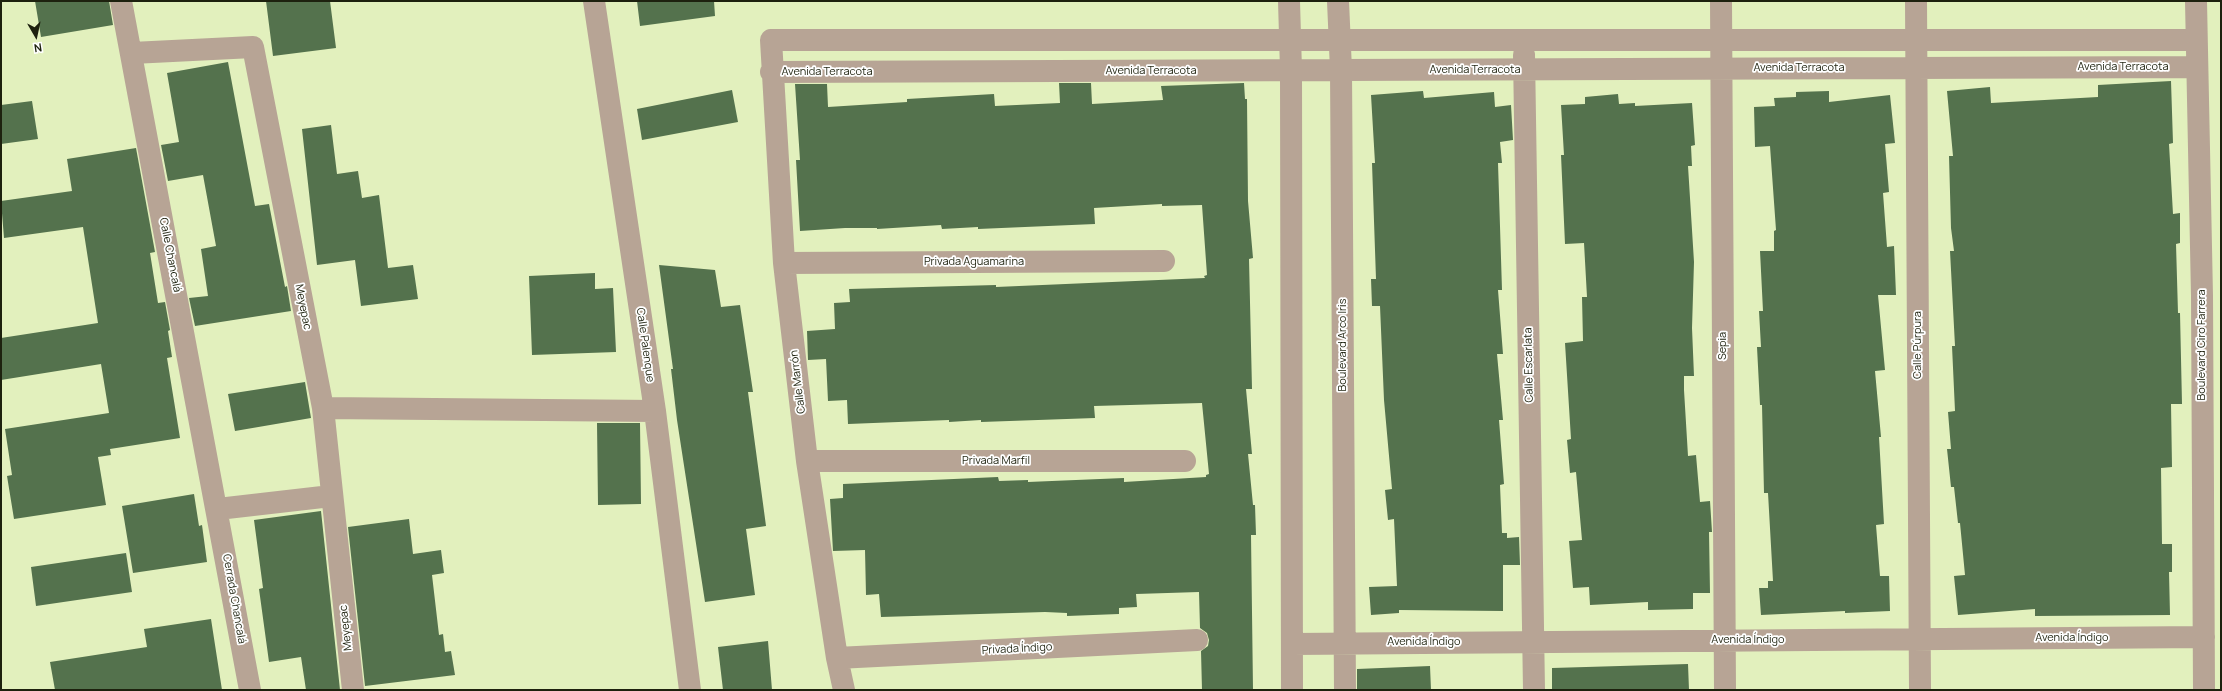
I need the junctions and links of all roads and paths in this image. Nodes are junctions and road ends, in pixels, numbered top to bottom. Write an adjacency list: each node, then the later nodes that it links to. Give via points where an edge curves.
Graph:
1 (121, 1): 14 (street, Calle Chancalá)
2 (594, 1): 25 (street, Calle Palenque)
3 (1289, 1): 8 (street)
4 (1338, 1): 9 (street, Boulevard Arco Iris)
5 (1721, 1): 11 (street, Sepia)
6 (1916, 1): 12 (street, Calle Púrpura)
7 (2196, 1): 13 (street, Boulevard Ciro Farrera)
8 (1290, 40): 9 (street, Avenida Terracota); 18 (street); 21 (street, Avenida Terracota, via 771,40)
9 (1339, 40): 10 (street, Avenida Terracota); 19 (street, Boulevard Arco Iris)
10 (1524, 40): 11 (street, Avenida Terracota); 20 (street, Calle Escarlata)
11 (1721, 40): 12 (street, Avenida Terracota); 17 (street, Sepia)
12 (1916, 40): 13 (street, Avenida Terracota); 16 (street, Calle Púrpura)
13 (2196, 40): 15 (street, Boulevard Ciro Farrera)
14 (132, 53): 24 (street, Meyepac, via 253,47); 29 (street, Calle Chancalá)
15 (2196, 67): 16 (street, Avenida Terracota); 30 (street, Boulevard Ciro Farrera, via 2202,296)
16 (1917, 68): 17 (street, Avenida Terracota); 31 (street, Calle Púrpura)
17 (1721, 69): 20 (street, Avenida Terracota); 33 (street, Sepia)
18 (1291, 70): 19 (street, Avenida Terracota); 21 (street, Avenida Terracota); 36 (street)
19 (1341, 70): 20 (street, Avenida Terracota); 35 (street, Boulevard Arco Iris)
20 (1524, 70): 34 (street, Calle Escarlata)
21 (771, 72): 23 (street, Calle Marrón)
22 (1164, 261): 23 (street, Privada Aguamarina)
23 (784, 263): 26 (street, Calle Marrón)
24 (322, 408): 25 (street); 28 (street, Meyepac)
25 (655, 411): 40 (street, Calle Palenque)
26 (807, 461): 27 (street, Privada Marfil); 37 (street, Calle Marrón)
27 (1185, 461)
28 (331, 496): 29 (street); 39 (street, Meyepac)
29 (218, 509): 38 (street, Cerrada Chancalá)
30 (2204, 637): 31 (street, Avenida Índigo); 47 (street, Boulevard Ciro Farrera)
31 (1920, 639): 33 (street, Avenida Índigo); 46 (street, Calle Púrpura)
32 (1197, 640): 37 (street, Privada Índigo)
33 (1725, 640): 34 (street, Avenida Índigo); 45 (street, Sepia)
34 (1533, 642): 35 (street, Avenida Índigo); 44 (street, Calle Escarlata)
35 (1345, 643): 36 (street, Avenida Índigo); 43 (street, Boulevard Arco Iris)
36 (1292, 644): 42 (street)
37 (837, 658): 41 (street, Calle Marrón)
38 (250, 690)
39 (353, 690)
40 (690, 690)
41 (844, 690)
42 (1292, 690)
43 (1345, 690)
44 (1534, 690)
45 (1725, 690)
46 (1920, 690)
47 (2204, 690)

